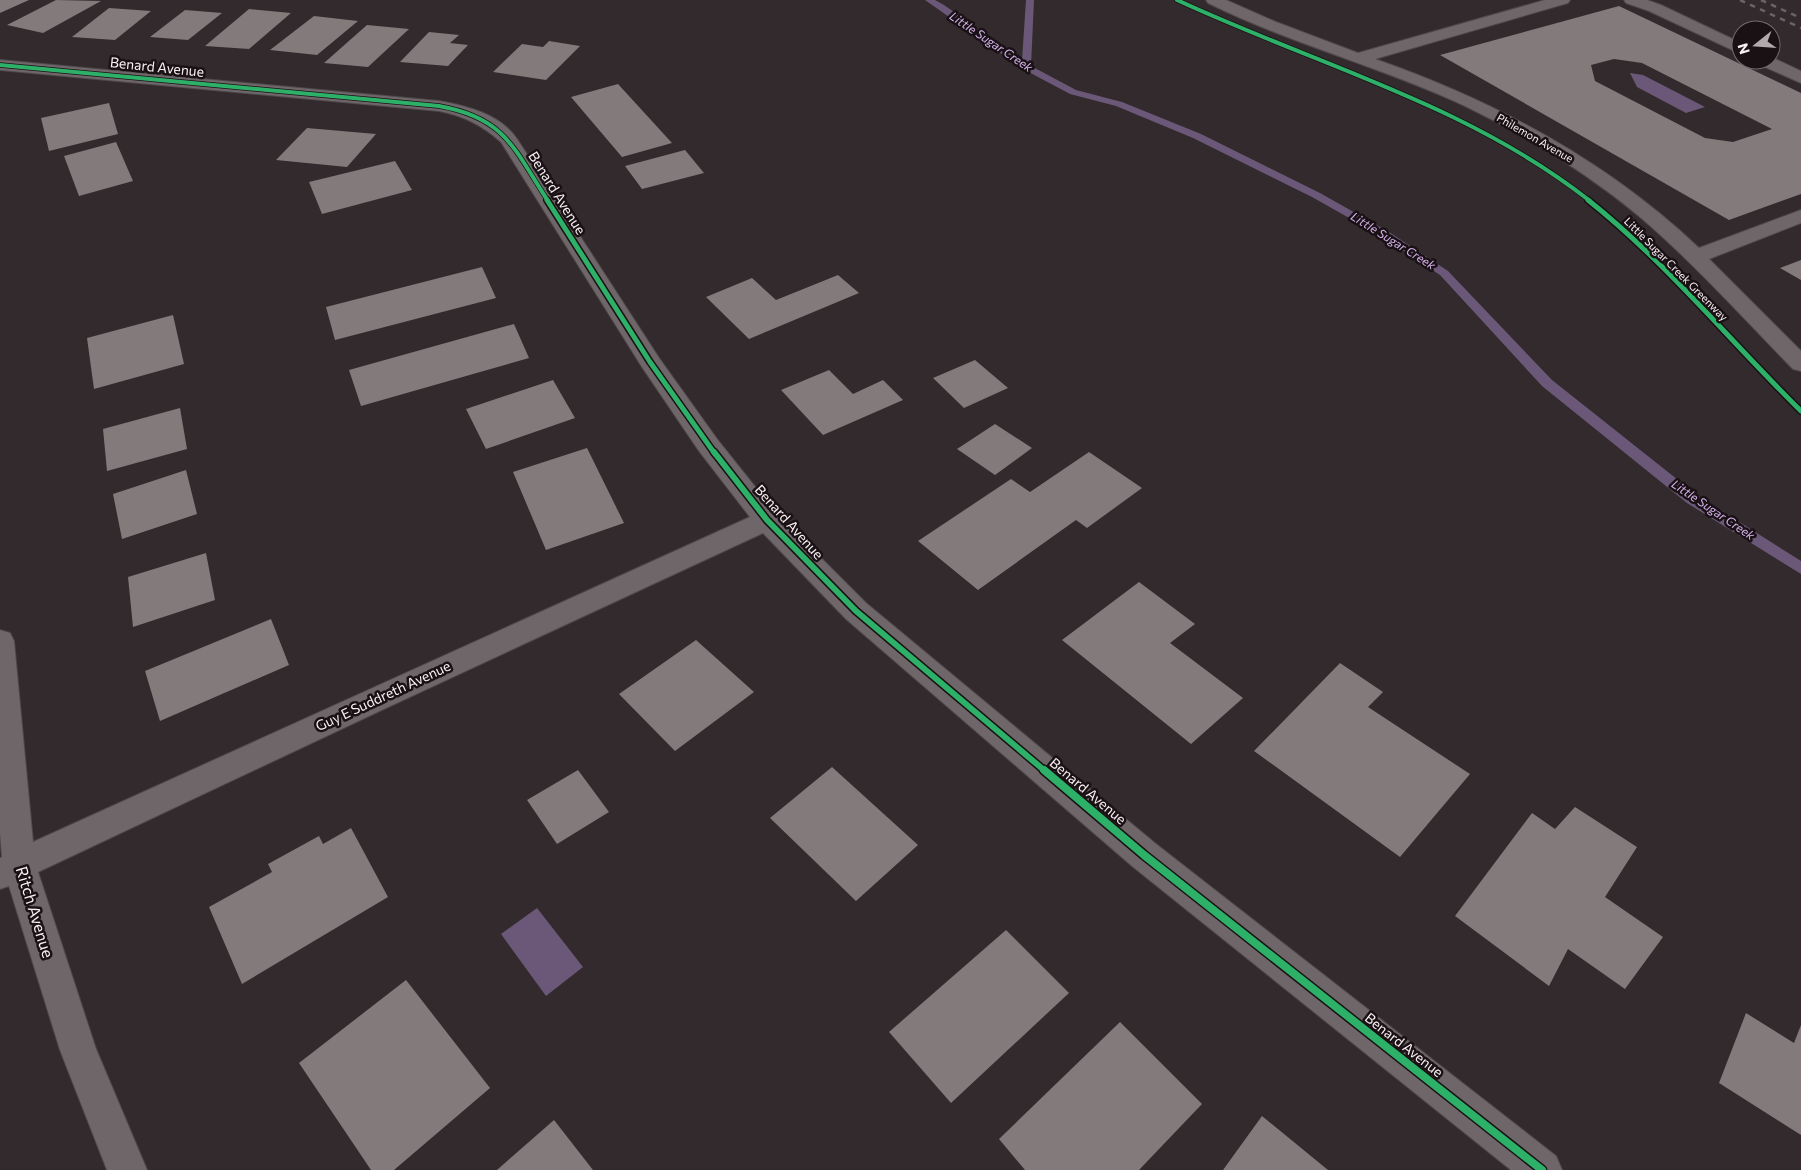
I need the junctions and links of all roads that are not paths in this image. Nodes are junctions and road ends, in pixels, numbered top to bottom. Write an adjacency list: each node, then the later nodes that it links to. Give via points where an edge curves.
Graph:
1 (1214, 0): 5 (street, Philemon Avenue, via 1261,22)
2 (1562, 0): 5 (street)
3 (1632, 0): 4 (street)
4 (1731, 44)
5 (1358, 58): 10 (street, Philemon Avenue, via 1444,90 1511,122 1582,166 1646,213)
6 (0, 64): 12 (street, Benard Avenue, via 439,106 469,113 492,124 508,139 650,362 708,445)
7 (1781, 68): 8 (street)
8 (1801, 78)
9 (1801, 216): 10 (street)
10 (1695, 257): 11 (street, Philemon Avenue)
11 (1801, 364)
12 (768, 520): 14 (street, Guy E Suddreth Avenue); 16 (street, Benard Avenue, via 856,611 1144,855)
13 (0, 641): 14 (street, Ritch Avenue)
14 (10, 870): 15 (street, Ritch Avenue)
15 (127, 1170)
16 (1542, 1170)

